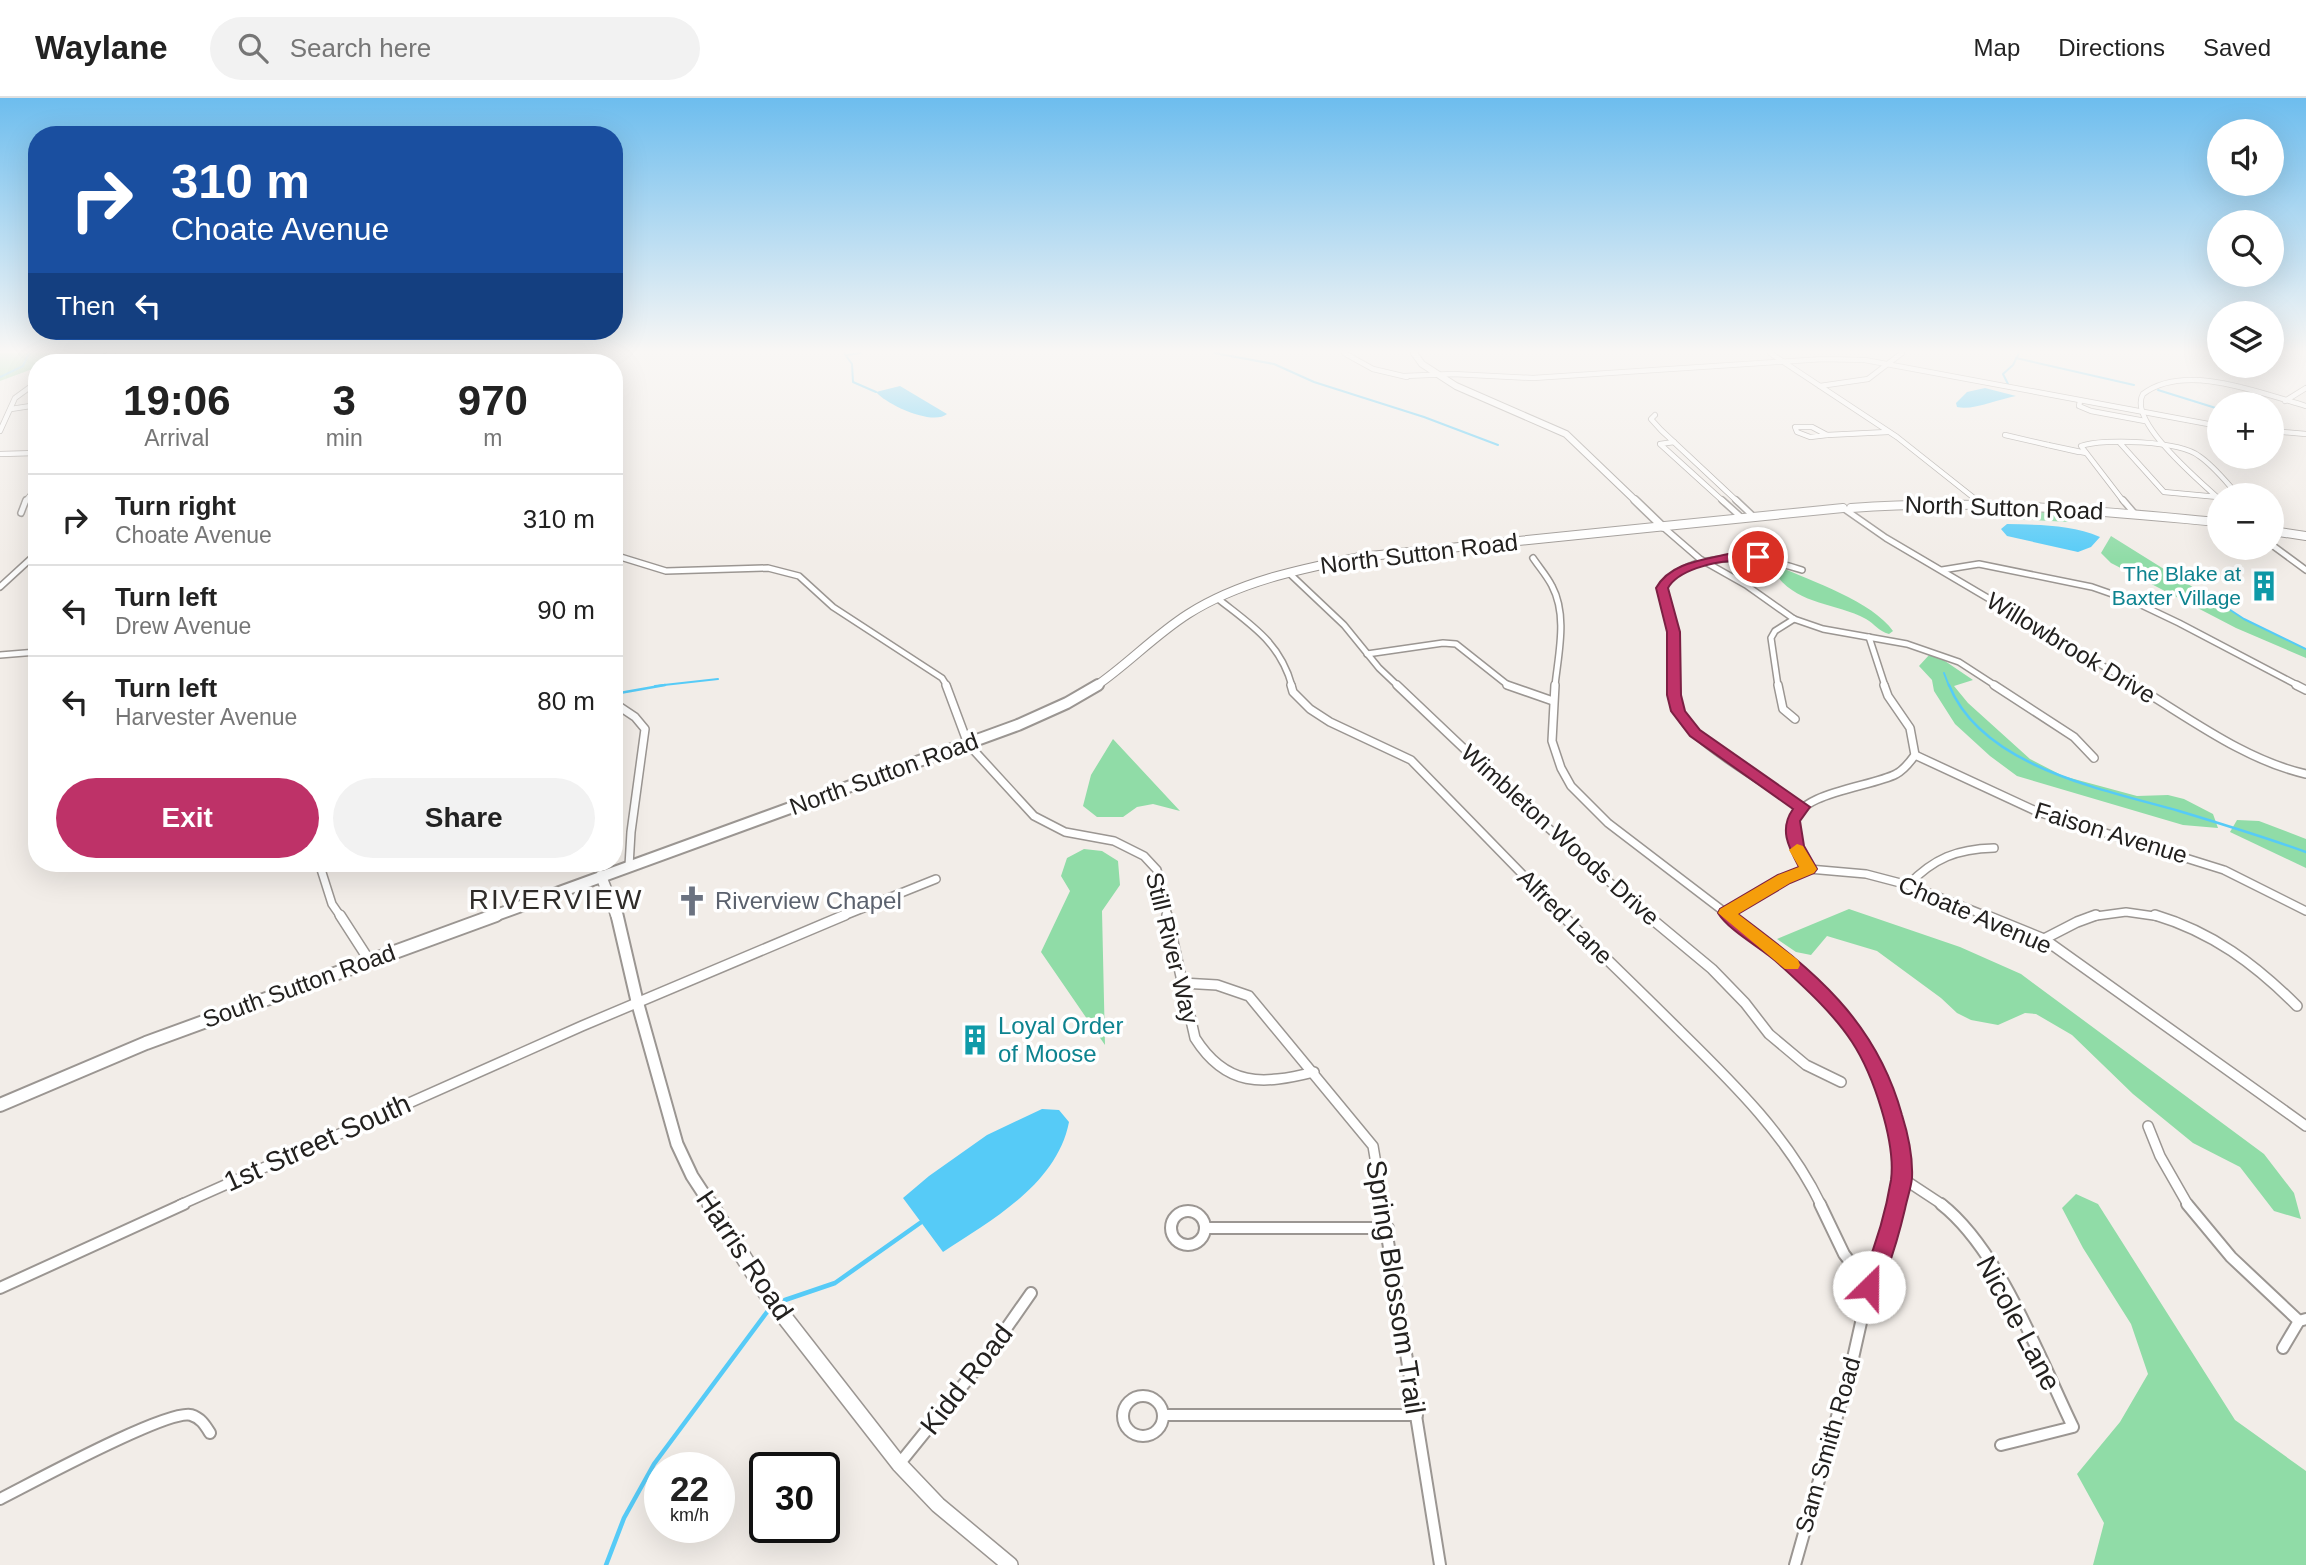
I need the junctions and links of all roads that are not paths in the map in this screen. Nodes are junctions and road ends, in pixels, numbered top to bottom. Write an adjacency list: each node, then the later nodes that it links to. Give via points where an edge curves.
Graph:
1 (1541, 421): 27 (street, via 1566,435)
2 (1653, 421): 10 (street)
3 (1873, 421): 5 (street)
4 (2144, 421): 12 (street)
5 (1889, 432): 8 (street); 20 (street)
6 (2284, 432): 7 (street)
7 (2306, 434)
8 (1827, 435): 8 (street, via 1820,429 1796,427 1810,437)
9 (2005, 435): 14 (street)
10 (1674, 442): 24 (street); 25 (street, via 1660,444)
11 (2120, 442): 12 (street); 14 (street, via 2087,443 2081,446); 19 (street, via 2164,492)
12 (2169, 448): 16 (street, via 2200,456); 17 (street)
13 (28, 453): 15 (street)
14 (2086, 453): 23 (street)
15 (0, 454)
16 (2226, 483)
17 (2207, 487)
18 (28, 495): 22 (street)
19 (2207, 497)
20 (1979, 502): 21 (main road, North Sutton Road); 23 (main road, North Sutton Road)
21 (1847, 508): 24 (main road, North Sutton Road); 36 (street, Willowbrook Drive, via 1886,538)
22 (20, 513)
23 (2135, 514): 26 (main road, North Sutton Road)
24 (1755, 517): 25 (main road, North Sutton Road)
25 (1742, 519): 27 (main road, North Sutton Road)
26 (2207, 521)
27 (1663, 527): 34 (street); 38 (main road, North Sutton Road, via 1360,557)
28 (2284, 530): 29 (main road)
29 (2306, 533)
30 (2284, 554): 37 (street)
31 (623, 558): 50 (street, via 675,572 768,568 799,576 825,602 942,678)
32 (1533, 558): 47 (street, Sam Smith Road, via 1553,588 1558,605 1561,631)
33 (28, 561): 39 (street)
34 (1706, 563): 35 (street, via 1740,556 1776,560); 41 (street); 54 (street, via 1675,572 1662,588 1673,632 1678,711 1710,746)
35 (1802, 570)
36 (1942, 570): 46 (street, via 1979,564 2092,587 2179,623); 53 (street, Willowbrook Drive, via 2242,749)
37 (2306, 570)
38 (1289, 573): 40 (main road, North Sutton Road); 44 (street, Wimbleton Woods Drive, via 1344,625)
39 (0, 587)
40 (1217, 598): 50 (main road, North Sutton Road, via 1066,704); 79 (street, Alfred Lane, via 1276,650 1293,692 1310,709 1411,760 1724,1074 1771,1125 1804,1171 1844,1254)
41 (1794, 619): 42 (street); 49 (street, via 1771,638 1783,709)
42 (1870, 637): 51 (street, via 1888,696 1910,728); 52 (street, via 1959,662 2074,737)
43 (28, 653): 45 (street)
44 (1367, 654): 47 (street, via 1456,644 1510,687); 72 (street, Wimbleton Woods Drive, via 1615,889 1712,969 1769,1034 1806,1065)
45 (0, 655)
46 (2306, 690)
47 (1553, 701): 65 (street, Sam Smith Road, via 1552,741 1572,786 1608,822)
48 (623, 709): 56 (street, via 645,730)
49 (1795, 719)
50 (968, 744): 56 (main road, North Sutton Road); 68 (street, Still River Way, via 1044,825 1115,841 1147,856 1157,870)
51 (1915, 755): 54 (street, via 1896,774 1822,794); 64 (street, Faison Avenue, via 2006,800 2238,875)
52 (2094, 758)
53 (2306, 774)
54 (1802, 807): 58 (street, via 1793,821 1793,834)
55 (1994, 848): 63 (street, via 1945,853)
56 (629, 866): 57 (main road, North Sutton Road)
57 (623, 868)
58 (1809, 869): 63 (street, Choate Avenue, via 1867,874); 65 (street, Choate Avenue)
59 (322, 872): 67 (street, via 332,904)
60 (612, 872): 61 (main road, North Sutton Road)
61 (601, 876): 67 (main road, South Sutton Road); 69 (street, Harris Road, via 616,911)
62 (936, 879): 69 (street, 1st Street South)
63 (1908, 885): 66 (street, Choate Avenue)
64 (2306, 911)
65 (1726, 913): 76 (street, Sam Smith Road, via 1823,993 1861,1039 1885,1088)
66 (2043, 939): 70 (street, via 2096,915 2143,914 2224,943 2253,963); 75 (street, Choate Avenue)
67 (369, 960): 73 (main road, South Sutton Road, via 146,1043)
68 (1182, 983): 71 (street, Spring Blossom Trail, via 1212,983 1249,996); 71 (street, Still River Way, via 1195,1038 1219,1068 1262,1082 1281,1082)
69 (637, 1001): 80 (street, 1st Street South, via 402,1103); 88 (street, Harris Road, via 677,1144 692,1176 768,1296)
70 (2297, 1006)
71 (1314, 1072): 78 (street, Spring Blossom Trail, via 1373,1146)
72 (1841, 1082)
73 (0, 1105)
74 (2148, 1126): 82 (street, via 2157,1153 2189,1209 2243,1271)
75 (2306, 1126)
76 (1902, 1178): 79 (street, Sam Smith Road, via 1882,1258); 87 (street, Nicole Lane, via 1955,1215 1995,1267 2073,1427)
77 (1205, 1228): 78 (street)
78 (1388, 1228): 85 (street, Spring Blossom Trail)
79 (1869, 1287): 92 (street, Sam Smith Road)
80 (0, 1288)
81 (1031, 1293): 88 (street, Kidd Road)
82 (2303, 1320): 83 (street)
83 (2283, 1348)
84 (1163, 1415): 85 (street)
85 (1417, 1415): 91 (street, Spring Blossom Trail)
86 (210, 1433): 89 (street, via 202,1420 189,1414 157,1422)
87 (2000, 1445)
88 (900, 1464): 90 (street, Harris Road, via 938,1505)
89 (0, 1499)
90 (1010, 1565)
91 (1440, 1565)
92 (1795, 1565)

